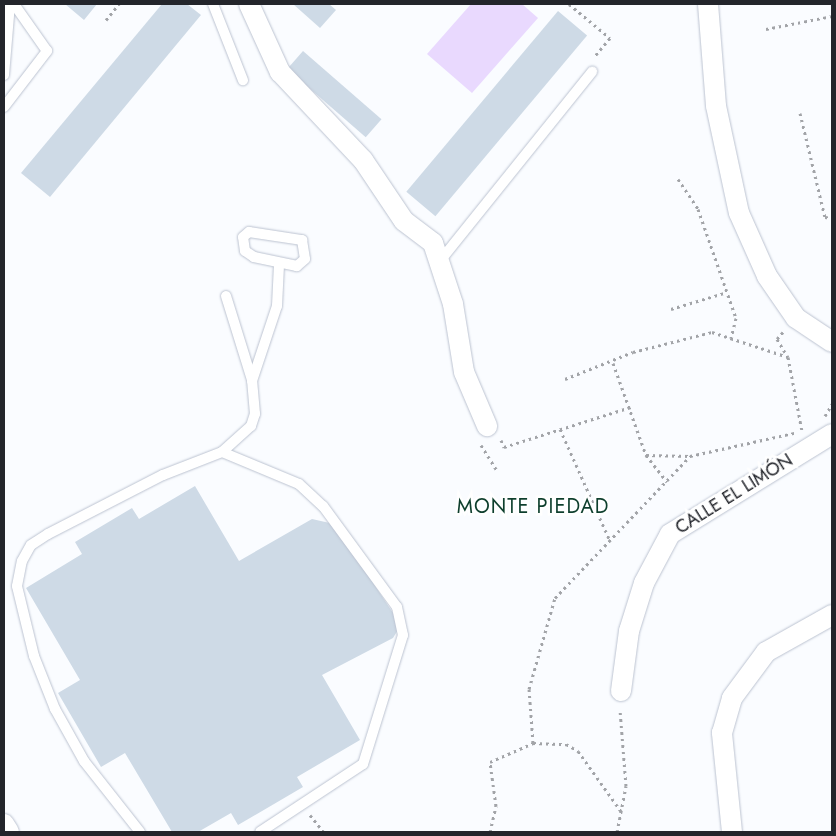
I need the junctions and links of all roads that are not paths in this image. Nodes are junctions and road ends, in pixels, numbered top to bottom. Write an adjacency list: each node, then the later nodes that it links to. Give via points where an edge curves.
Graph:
1 (12, 4): 6 (lane); 8 (lane, via 47,51)
2 (213, 4): 7 (lane)
3 (249, 4): 9 (street, via 280,72 342,134 404,221 433,243)
4 (708, 4): 12 (street, via 716,106 739,213 767,276 796,318)
5 (592, 72): 9 (lane)
6 (4, 75)
7 (243, 80)
8 (4, 107)
9 (440, 261): 14 (street, via 453,304 464,372)
10 (279, 265): 10 (lane, via 301,265 306,248 302,240 269,233 245,234 246,253); 13 (lane, via 277,306)
11 (226, 296): 13 (lane)
12 (832, 342)
13 (252, 380): 16 (lane, via 255,419)
14 (487, 426)
15 (832, 434): 18 (street, CALLE EL LIMÓN, via 670,534 644,583 629,631)
16 (222, 452): 21 (lane, via 163,476 48,534 31,545 22,561 17,586 34,656 55,709 84,761); 22 (lane, via 299,484 312,495 398,613 402,635 363,764)
17 (832, 615): 23 (street, via 766,652 732,698 722,733)
18 (622, 691)
19 (4, 824): 20 (street)
20 (9, 832)
21 (140, 832)
22 (260, 832)
23 (732, 832)

